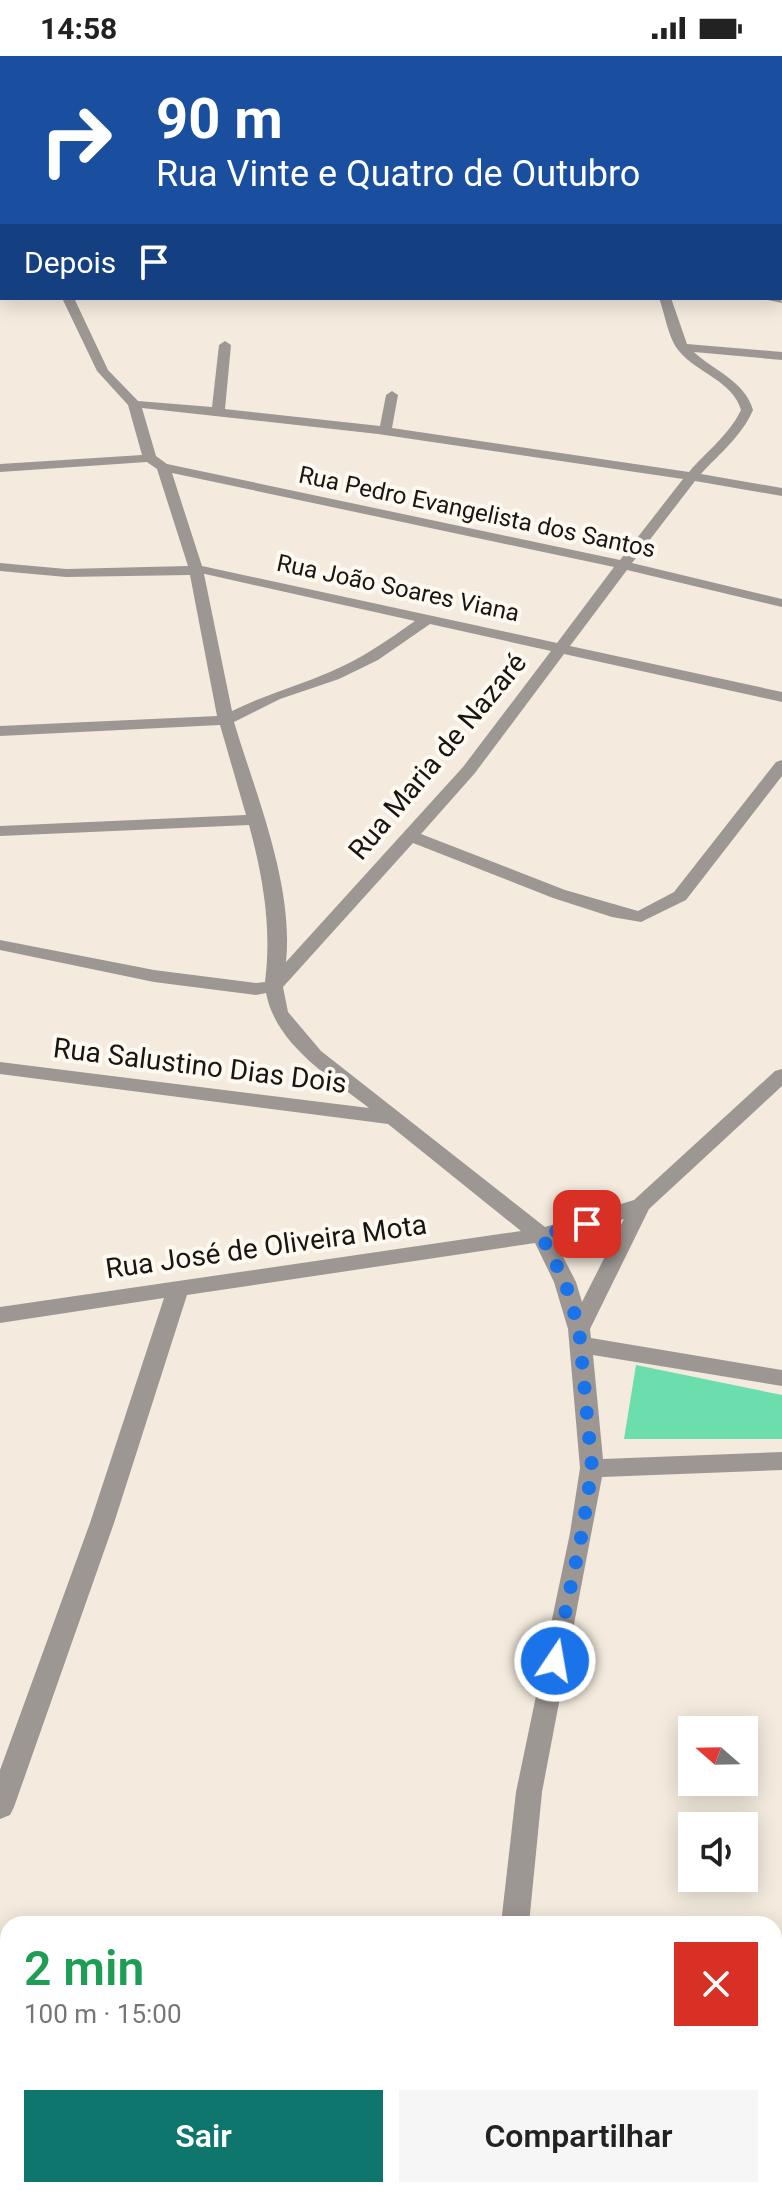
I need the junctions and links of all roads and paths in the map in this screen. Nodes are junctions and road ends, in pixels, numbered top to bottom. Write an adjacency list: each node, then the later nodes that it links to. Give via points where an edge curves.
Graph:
1 (69, 300): 7 (street, via 103,371)
2 (666, 300): 4 (street)
3 (225, 345): 8 (street)
4 (682, 347): 5 (street); 12 (street, Rua Maria de Nazaré, via 733,386 747,410 732,437)
5 (782, 356)
6 (392, 395): 9 (street)
7 (134, 404): 8 (street); 10 (street)
8 (218, 411): 9 (street)
9 (385, 431): 12 (street)
10 (156, 462): 11 (street, Rua Pedro Evangelista dos Santos); 14 (street, Rua Pedro Evangelista dos Santos); 16 (street)
11 (0, 468)
12 (695, 476): 13 (street); 14 (street, Rua Maria de Nazaré)
13 (782, 492)
14 (623, 565): 17 (street, Rua Pedro Evangelista dos Santos); 19 (street, Rua Maria de Nazaré)
15 (0, 567): 16 (street, Rua João Soares Viana, via 66,573)
16 (196, 568): 18 (street, Rua João Soares Viana); 21 (street)
17 (782, 603)
18 (427, 619): 19 (street, Rua João Soares Viana); 21 (street, via 373,657)
19 (562, 649): 20 (street, Rua João Soares Viana); 26 (street, Rua Maria de Nazaré)
20 (782, 697)
21 (226, 720): 22 (street); 24 (street)
22 (0, 731)
23 (782, 765): 26 (street, via 680,896 641,917)
24 (256, 820): 25 (street); 28 (street, via 276,911)
25 (0, 831)
26 (411, 836): 28 (street, Rua Maria de Nazaré)
27 (0, 945): 28 (street, via 154,976 256,989)
28 (274, 986): 31 (street, via 279,1012 314,1055)
29 (0, 1068): 31 (street, Rua Salustino Dias Dois)
30 (782, 1075): 32 (street)
31 (393, 1118): 33 (street)
32 (641, 1205): 33 (street, Rua José de Oliveira Mota); 36 (street)
33 (541, 1235): 34 (street, Rua José de Oliveira Mota); 36 (street, via 565,1282)
34 (179, 1287): 35 (street, Rua José de Oliveira Mota); 40 (street, via 102,1523)
35 (0, 1315)
36 (581, 1337): 37 (street); 39 (street)
37 (782, 1378)
38 (782, 1461): 39 (street)
39 (592, 1468): 41 (street, via 529,1792)
40 (0, 1807)
41 (516, 1916)

